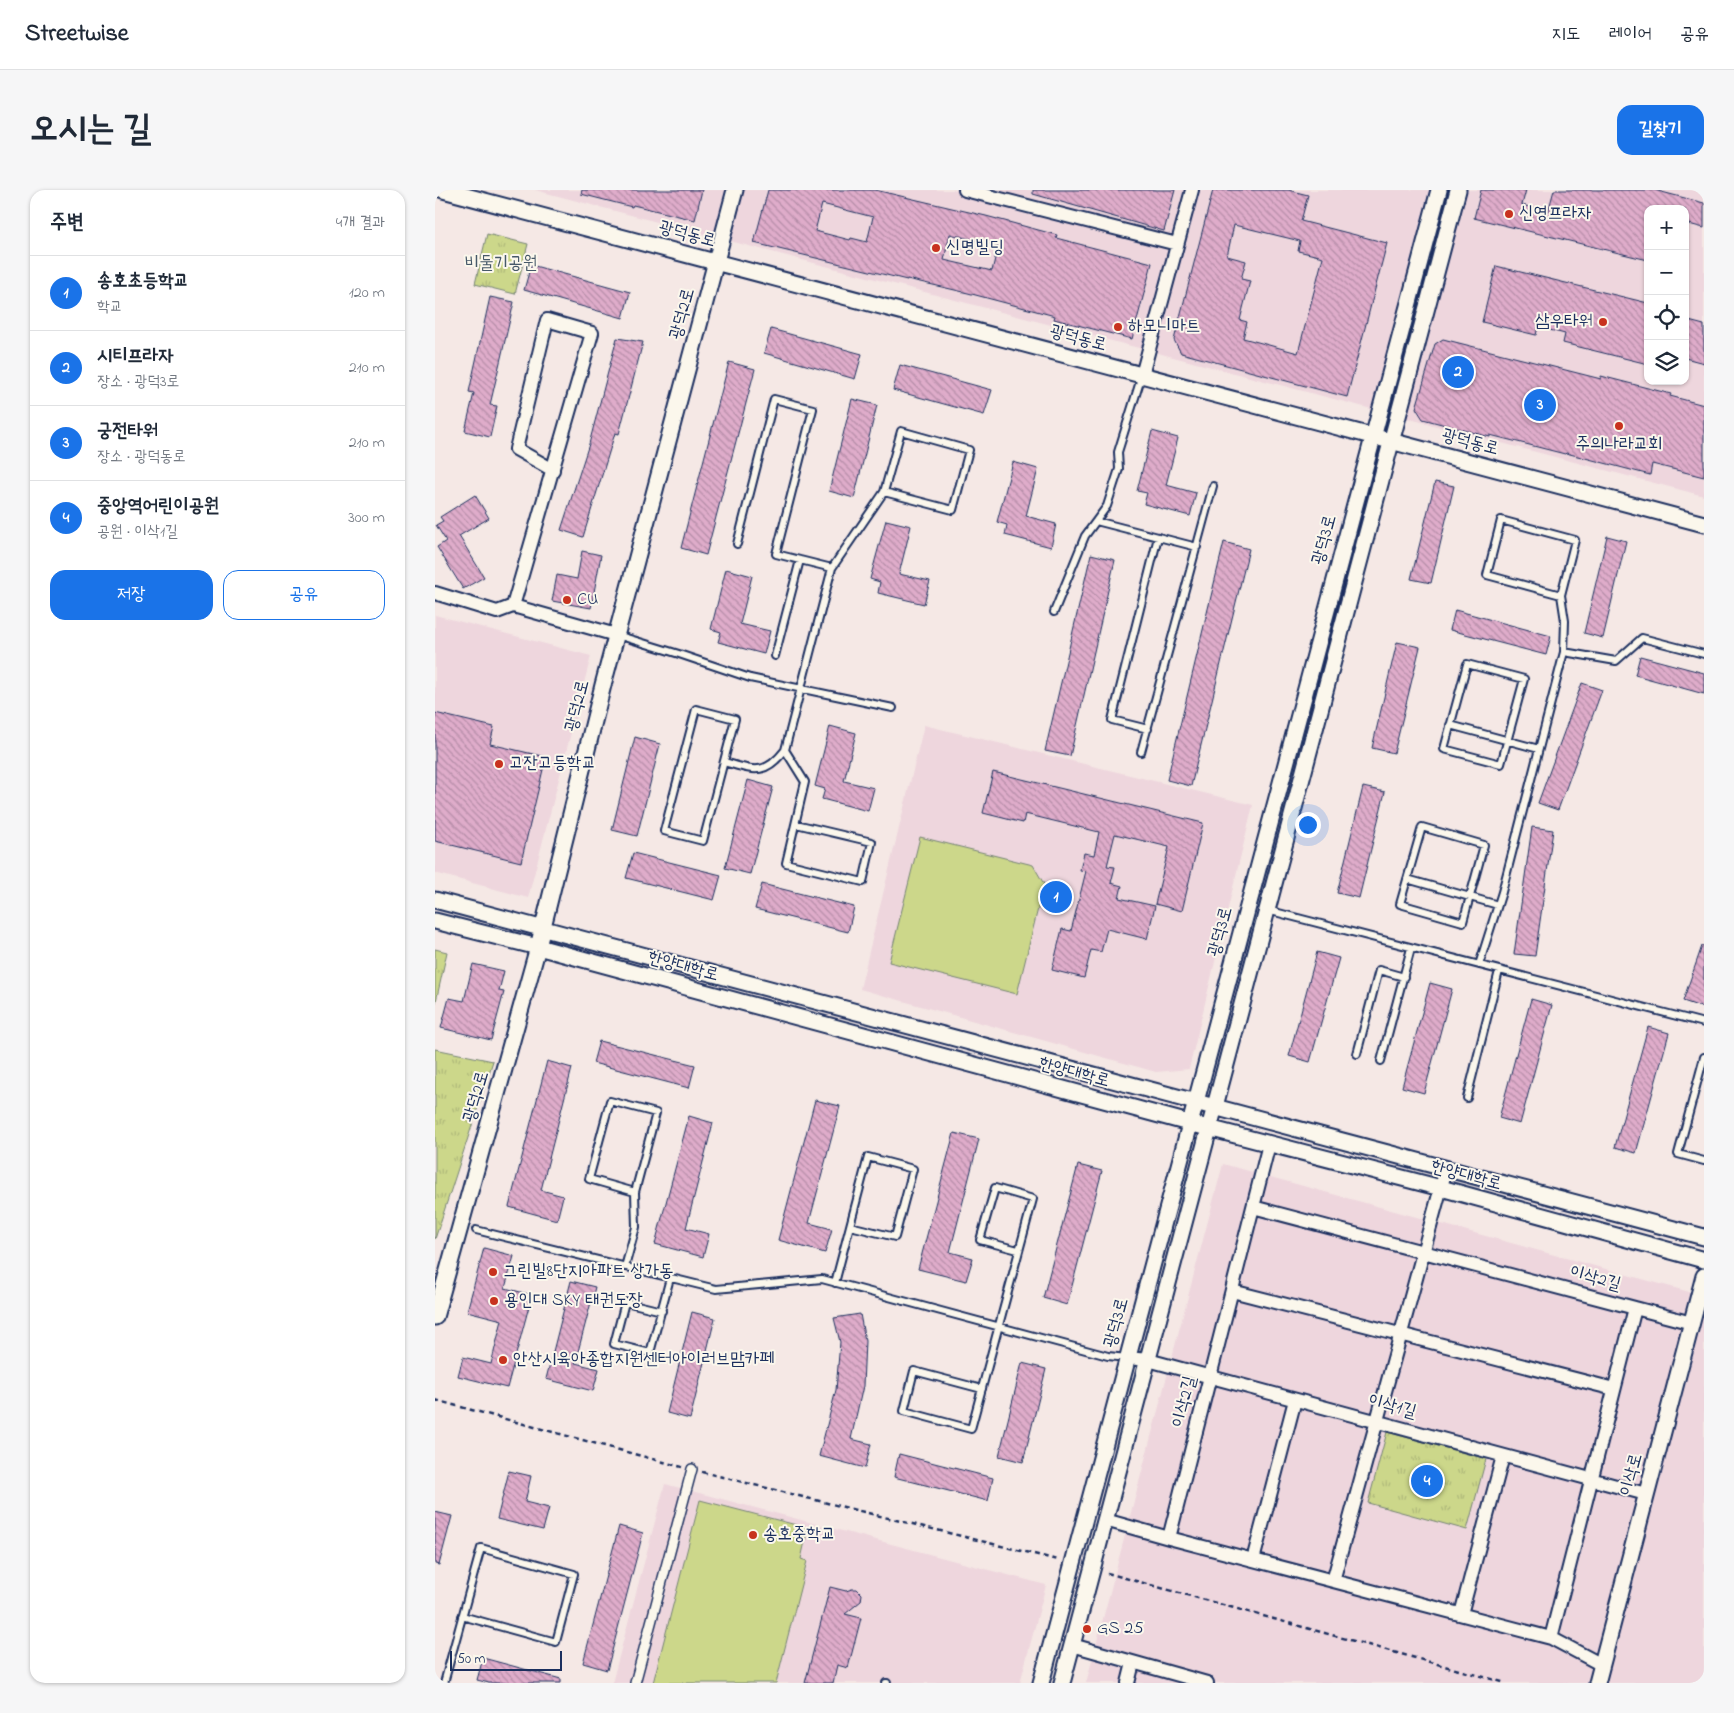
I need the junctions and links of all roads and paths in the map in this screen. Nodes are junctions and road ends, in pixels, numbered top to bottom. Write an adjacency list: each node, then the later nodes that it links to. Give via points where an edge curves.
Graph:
1 (443, 190): 8 (street, 광덕동로)
2 (735, 190): 8 (street, 광덕2로)
3 (965, 190): 7 (street)
4 (1192, 190): 7 (street)
5 (1439, 190): 10 (street, 광덕3로)
6 (1458, 190): 11 (street)
7 (1177, 244): 9 (street)
8 (716, 262): 9 (street, 광덕동로); 26 (street, 광덕2로)
9 (1141, 375): 10 (street, 광덕동로); 15 (lane, via 1118,452 1119,469 1107,506)
10 (1372, 436): 11 (street, 광덕동로); 57 (street, 광덕3로)
11 (1392, 442): 16 (street, 광덕동로); 44 (street)
12 (553, 470): 12 (street, via 593,333 547,320 516,450); 24 (street)
13 (1213, 486): 19 (lane)
14 (884, 492): 14 (lane, via 901,431 969,450 953,510); 21 (lane)
15 (1096, 521): 17 (lane); 25 (lane, via 1085,536)
16 (1704, 524)
17 (1158, 537): 19 (lane); 33 (lane, via 1112,720)
18 (737, 544): 20 (lane, via 774,399 813,409 776,554)
19 (1197, 548): 33 (lane)
20 (800, 560): 21 (lane); 29 (lane)
21 (832, 568): 30 (lane)
22 (435, 593): 24 (street, via 497,612)
23 (1561, 595): 23 (lane, via 1575,540 1501,520 1487,575); 27 (lane, via 1565,620)
24 (513, 606): 26 (street)
25 (1054, 612)
26 (616, 635): 30 (lane, via 750,678); 46 (street, 광덕2로)
27 (1564, 652): 28 (lane, via 1616,660 1642,638); 35 (lane)
28 (1704, 654)
29 (775, 656)
30 (801, 689): 31 (lane); 36 (lane)
31 (893, 708)
32 (1451, 725): 34 (lane); 34 (lane, via 1444,749 1454,752 1501,764); 34 (lane, via 1467,664 1524,679)
33 (1147, 729): 37 (lane)
34 (1507, 741): 35 (lane)
35 (1539, 749): 43 (lane)
36 (785, 750): 38 (lane, via 764,769 753,770); 39 (lane, via 805,782)
37 (1141, 752)
38 (723, 762): 38 (lane, via 703,841 664,831 696,709 735,719)
39 (796, 824): 39 (lane, via 873,842 863,882 786,863)
40 (1407, 879): 41 (lane); 41 (lane, via 1400,904 1454,920 1463,922); 41 (lane, via 1422,827 1484,845)
41 (1470, 897): 43 (lane)
42 (435, 900): 46 (street, 한양대학로)
43 (1498, 905): 49 (lane)
44 (1267, 910): 48 (lane); 58 (street)
45 (435, 921): 47 (street, 한양대학로)
46 (543, 929): 47 (street, 광덕2로); 57 (street, 한양대학로)
47 (538, 947): 59 (street, 한양대학로); 80 (street, 광덕2로)
48 (1411, 948): 49 (lane); 51 (lane)
49 (1479, 965): 50 (lane)
50 (1499, 971): 52 (lane); 56 (lane)
51 (1404, 977): 53 (lane, via 1379,970); 55 (lane)
52 (1704, 1023)
53 (1357, 1054)
54 (1704, 1057): 62 (lane, via 1678,1154)
55 (1381, 1061)
56 (1467, 1098)
57 (1195, 1102): 58 (street, 한양대학로); 59 (street, 광덕3로)
58 (1215, 1108): 60 (street); 63 (street, 한양대학로)
59 (1189, 1124): 60 (street, 한양대학로); 84 (street, 광덕3로)
60 (1209, 1128): 61 (street, 한양대학로); 85 (street)
61 (1269, 1144): 64 (street, 한양대학로); 66 (street)
62 (1704, 1161)
63 (1445, 1169): 64 (street); 69 (street, 한양대학로)
64 (1441, 1188): 71 (street); 72 (street, 한양대학로)
65 (635, 1192): 65 (lane, via 656,1113 610,1101 589,1179); 73 (lane, via 636,1227)
66 (1253, 1207): 71 (street, 이삭2길); 77 (street, 이삭2길)
67 (850, 1226): 67 (lane, via 895,1237 913,1169 868,1158); 76 (lane)
68 (475, 1230): 73 (lane)
69 (1704, 1237)
70 (1019, 1250): 70 (lane, via 980,1240 995,1188 1033,1199); 82 (lane)
71 (1423, 1252): 78 (street, 이삭2길); 83 (street)
72 (1704, 1260)
73 (625, 1267): 75 (lane)
74 (1704, 1276): 81 (street, 이삭로)
75 (670, 1278): 76 (lane, via 716,1290 822,1279); 79 (lane)
76 (835, 1283): 82 (lane)
77 (1232, 1291): 83 (street); 86 (street, 이삭2길)
78 (1635, 1308): 81 (street); 88 (street, 이삭2길)
79 (662, 1311): 79 (lane, via 651,1353 614,1344 625,1302)
80 (435, 1317)
81 (1692, 1323): 95 (street, 이삭로)
82 (998, 1326): 84 (lane, via 1108,1356); 87 (lane)
83 (1400, 1334): 88 (street); 91 (street)
84 (1127, 1358): 85 (street, 이삭1길); 99 (street, 광덕3로)
85 (1148, 1360): 86 (street, 이삭1길); 96 (street)
86 (1210, 1377): 90 (street, 이삭1길); 97 (street, 이삭2길)
87 (981, 1389): 87 (lane, via 971,1429 904,1411 914,1371)
88 (1614, 1389): 94 (street, 이삭2길)
89 (435, 1400): 93 (path)
90 (1295, 1400): 91 (street, 이삭1길); 98 (street)
91 (1377, 1421): 92 (street, 이삭1길); 101 (street)
92 (1503, 1456): 94 (street, 이삭1길); 102 (street)
93 (692, 1469): 99 (path); 109 (street)
94 (1591, 1479): 95 (street, 이삭1길); 104 (street, 이삭2길)
95 (1646, 1494): 107 (street, 이삭로)
96 (1105, 1520): 97 (street); 100 (street)
97 (1169, 1538): 98 (street)
98 (1253, 1560): 101 (street)
99 (1072, 1564): 110 (street, 광덕3로)
100 (1092, 1569): 105 (street); 114 (path)
101 (1333, 1581): 102 (street)
102 (1461, 1614): 104 (street)
103 (462, 1616): 103 (lane, via 556,1642 574,1574 481,1548); 108 (lane)
104 (1551, 1638): 107 (street)
105 (1072, 1646): 106 (street); 111 (street)
106 (1133, 1663): 112 (street); 113 (street)
107 (1602, 1665): 115 (street, 이삭로)
108 (444, 1683)
109 (635, 1683)
110 (1041, 1683)
111 (1062, 1683)
112 (1128, 1683)
113 (1207, 1683)
114 (1506, 1683)
115 (1597, 1683)

